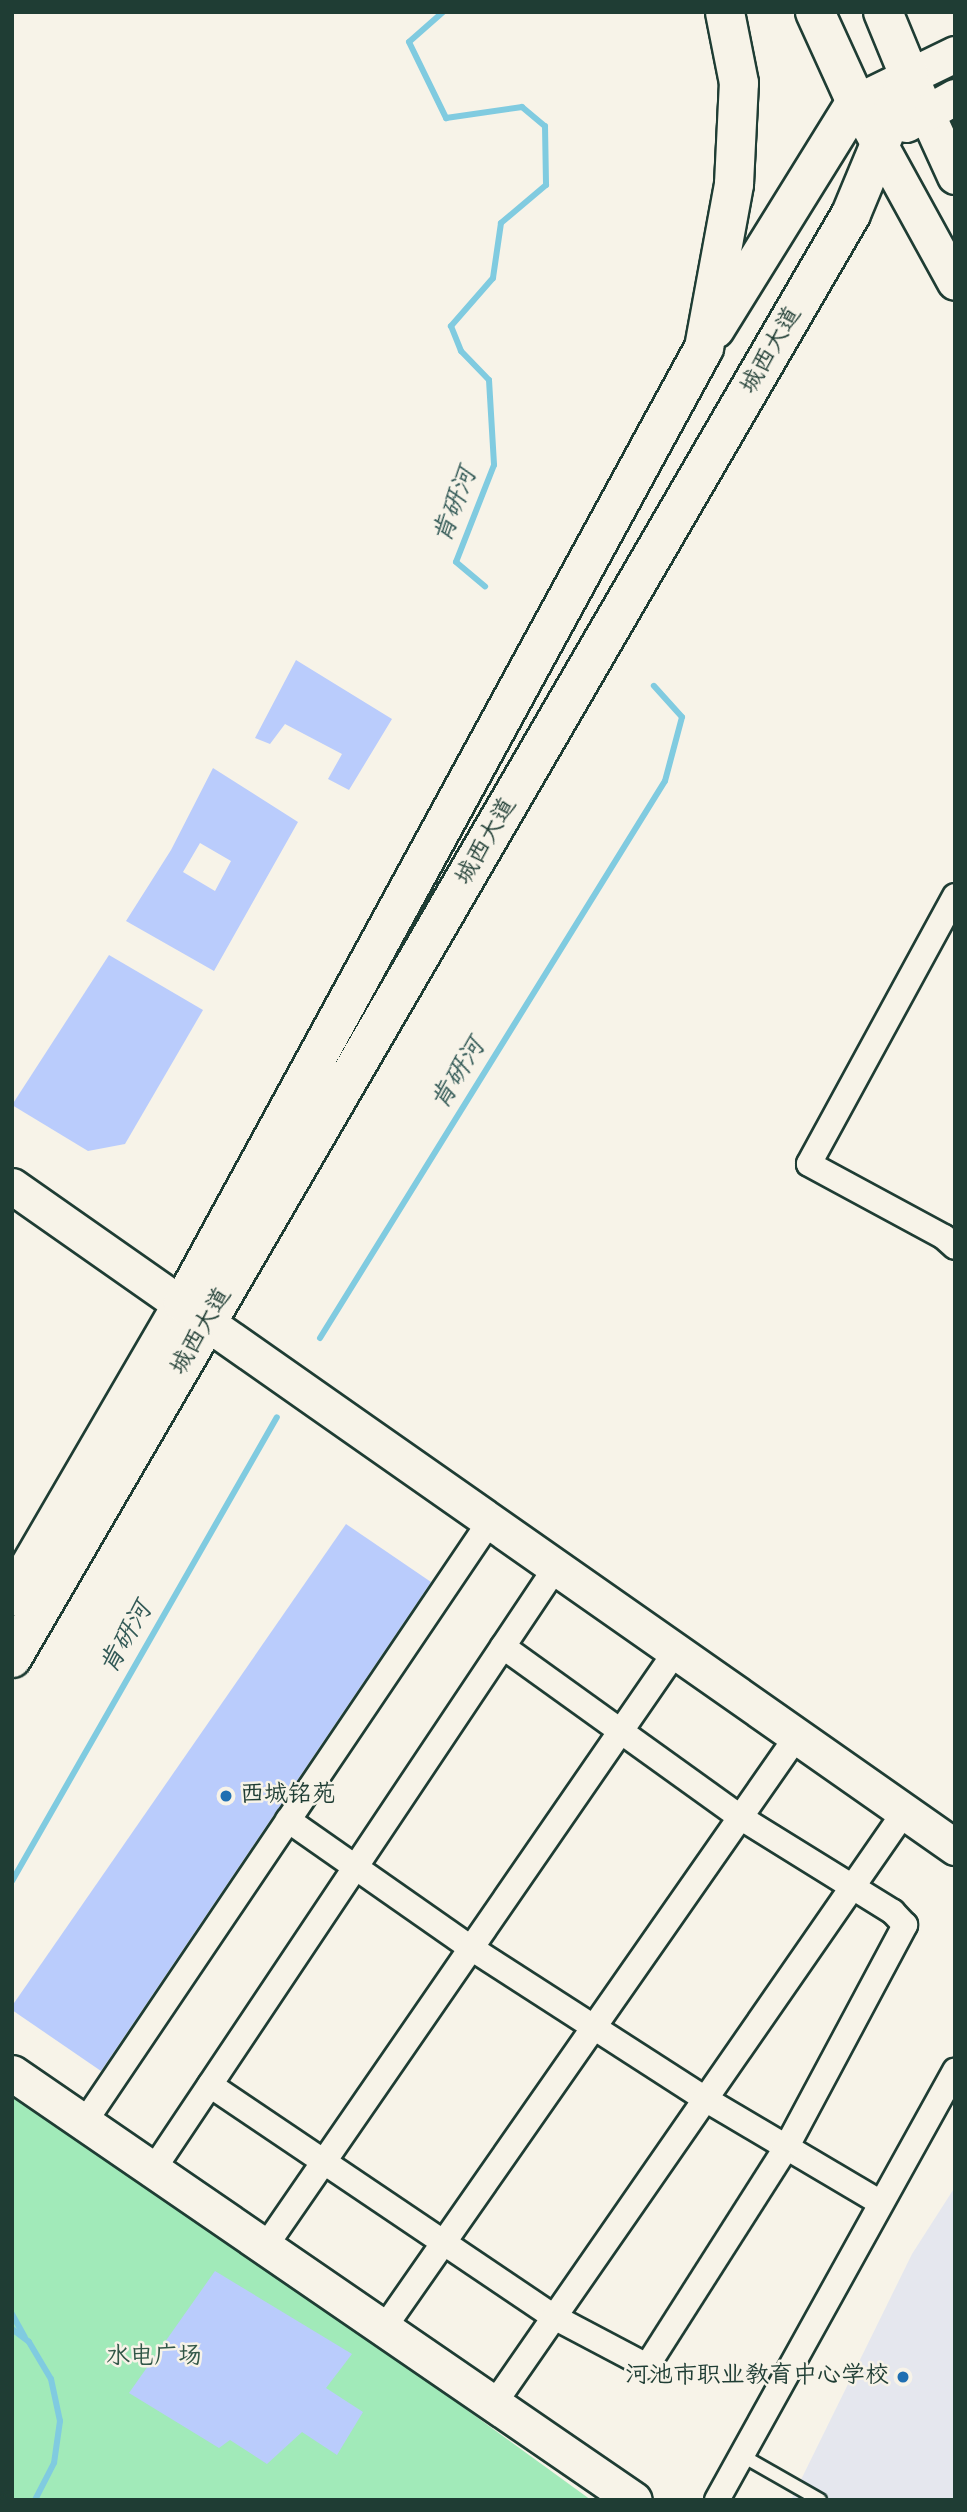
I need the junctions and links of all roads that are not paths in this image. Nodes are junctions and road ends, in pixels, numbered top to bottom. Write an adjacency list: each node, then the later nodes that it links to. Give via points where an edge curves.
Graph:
1 (725, 12): 11 (main road, 城西大道, via 739,83 734,184)
2 (815, 12): 6 (main road)
3 (883, 12): 5 (main road)
4 (955, 54): 5 (street)
5 (909, 75): 6 (street); 7 (street); 8 (main road, 城西大道)
6 (856, 102): 8 (street); 11 (main road)
7 (940, 104): 8 (street); 9 (street)
8 (877, 144): 10 (street); 15 (main road, 城西大道, via 851,214)
9 (955, 176)
10 (955, 282)
11 (704, 348): 15 (main road, 城西大道)
12 (955, 896): 14 (street, via 810,1164)
13 (12, 1185): 15 (street)
14 (955, 1247)
15 (195, 1313): 16 (street); 18 (main road, 城西大道); 21 (main road, 城西大道)
16 (490, 1521): 17 (street); 26 (street)
17 (556, 1567): 19 (street); 20 (street)
18 (12, 1597)
19 (503, 1647): 22 (street); 28 (street)
20 (676, 1651): 22 (street); 23 (street)
21 (12, 1658)
22 (620, 1732): 25 (street); 30 (street)
23 (797, 1736): 24 (street); 25 (street)
24 (905, 1811): 27 (street); 29 (street)
25 (740, 1817): 29 (street); 31 (street)
26 (288, 1820): 28 (street); 36 (street)
27 (955, 1847)
28 (356, 1867): 30 (street); 34 (street)
29 (852, 1888): 35 (street); 37 (street, via 893,1912 905,1925)
30 (471, 1948): 31 (street); 38 (street)
31 (595, 2025): 35 (street); 41 (street)
32 (955, 2071): 40 (street)
33 (12, 2073): 36 (street)
34 (209, 2084): 38 (street); 39 (street)
35 (705, 2099): 37 (street); 43 (street)
36 (84, 2123): 39 (street)
37 (786, 2148): 40 (street); 43 (street, via 647,2366)
38 (325, 2160): 41 (street); 42 (street)
39 (153, 2170): 42 (street)
40 (881, 2203): 46 (street)
41 (445, 2242): 43 (street); 44 (street)
42 (265, 2247): 44 (street)
43 (554, 2317): 45 (street)
44 (384, 2328): 45 (street)
45 (494, 2404): 47 (street)
46 (741, 2455): 48 (street); 49 (lane)
47 (634, 2500)
48 (717, 2500)
49 (820, 2500)

